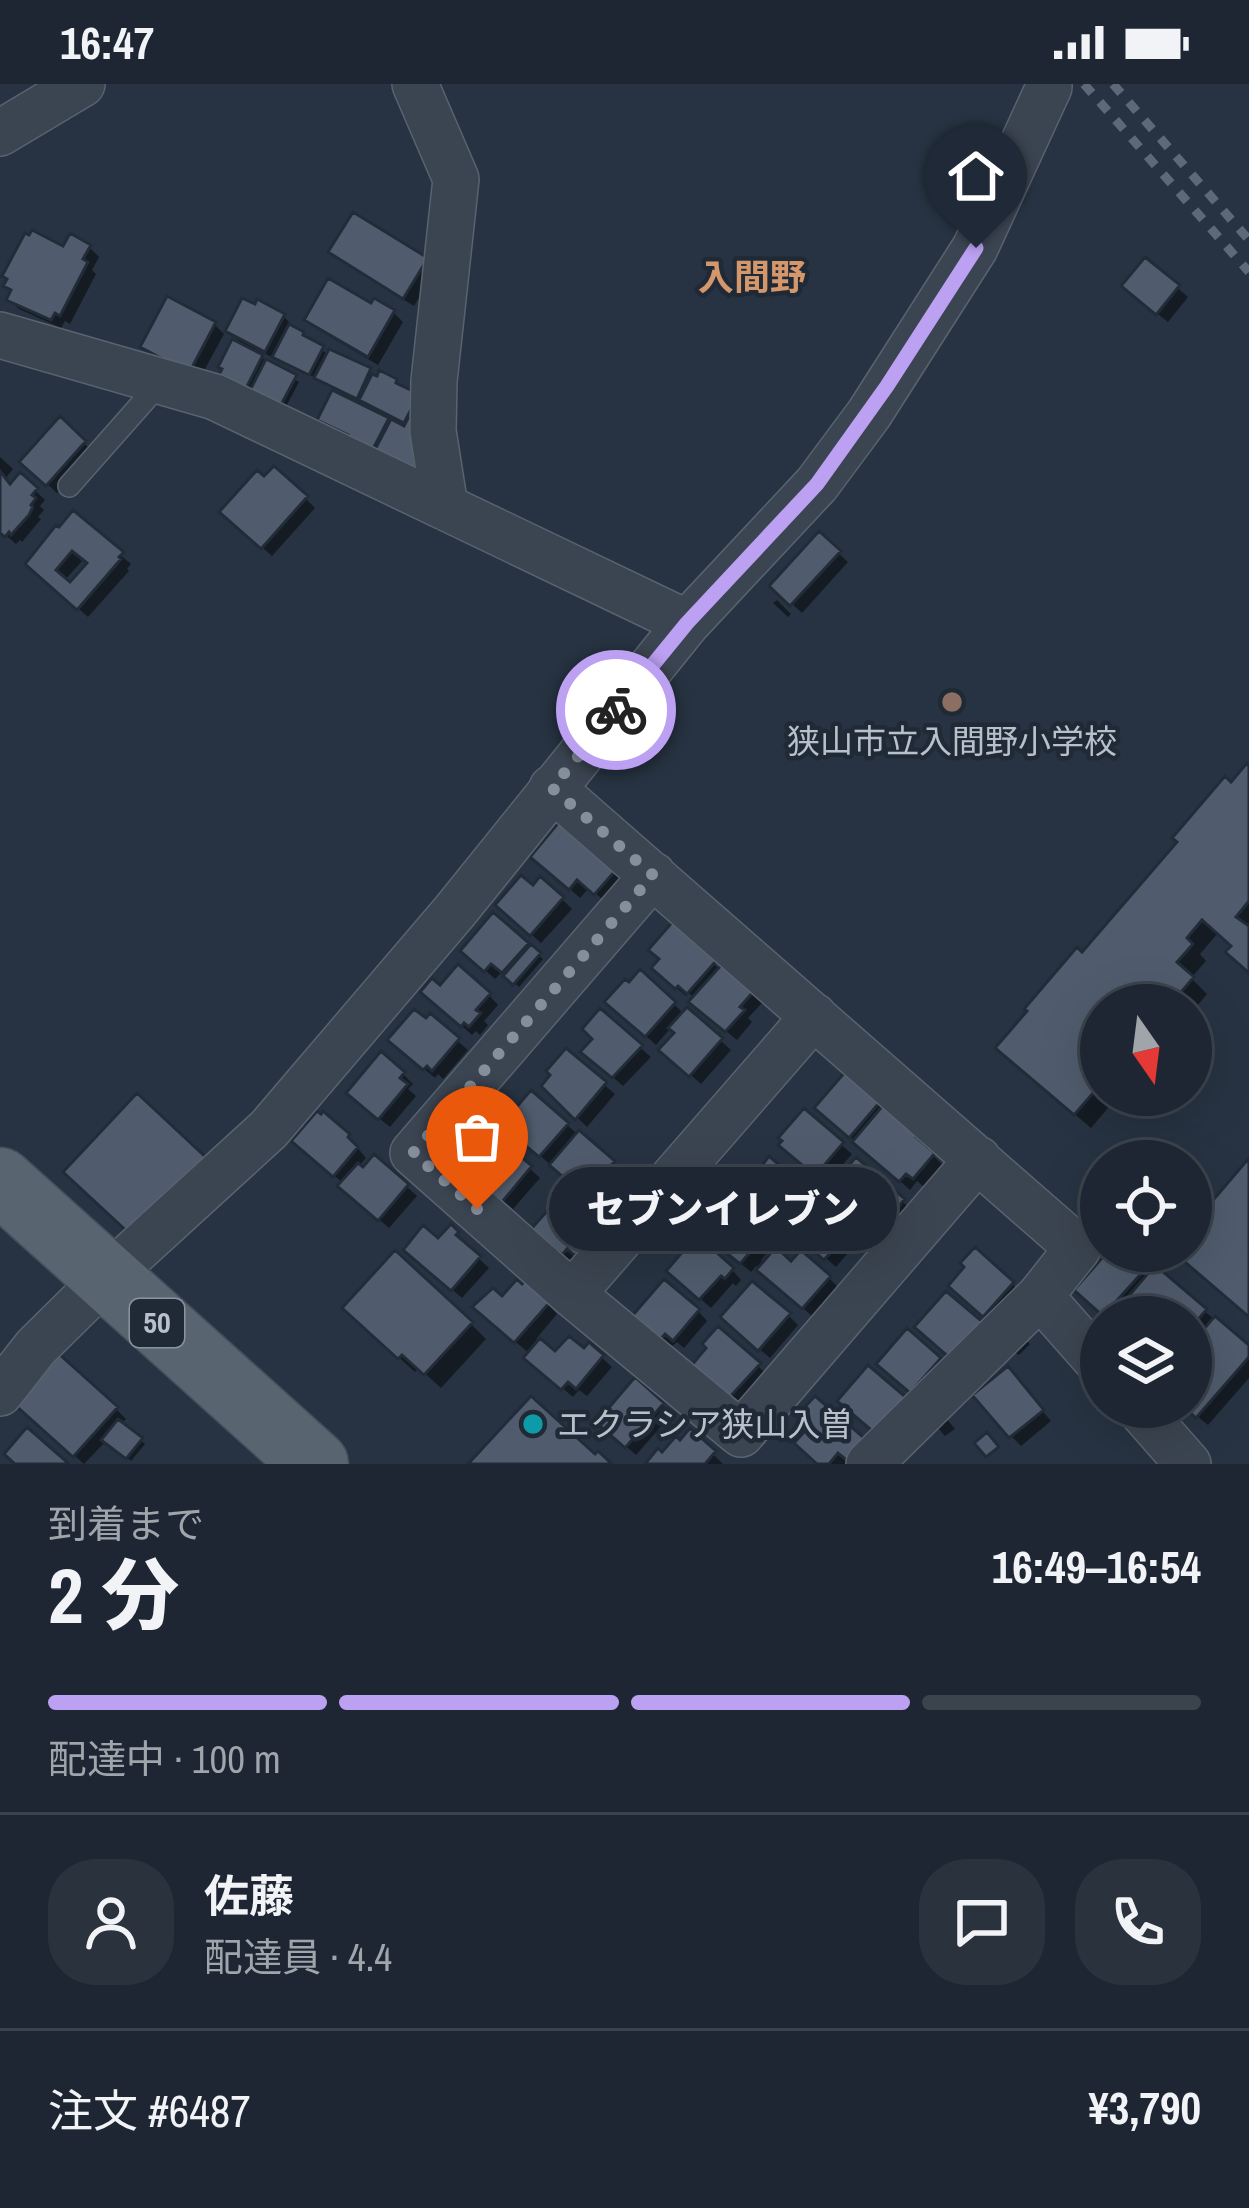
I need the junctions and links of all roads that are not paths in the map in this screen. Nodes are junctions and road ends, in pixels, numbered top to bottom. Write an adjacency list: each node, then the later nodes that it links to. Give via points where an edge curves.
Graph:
1 (82, 84): 4 (street)
2 (415, 84): 8 (street, via 456,178 434,381)
3 (1049, 87): 9 (street, via 976,248 869,413 817,484)
4 (0, 133)
5 (0, 335): 6 (street)
6 (160, 383): 7 (lane); 8 (street, via 215,397)
7 (69, 486)
8 (445, 507): 9 (street)
9 (687, 623): 10 (street)
10 (552, 788): 11 (street); 15 (street, via 269,1129)
11 (653, 875): 12 (street); 16 (street, via 413,1153)
12 (814, 1016): 13 (street); 16 (street)
13 (978, 1159): 16 (street, via 741,1435); 17 (street, via 1078,1248)
14 (0, 1181): 15 (main road, 50)
15 (106, 1278): 19 (street); 21 (main road, 50)
16 (572, 1294)
17 (1040, 1296): 18 (street); 22 (street)
18 (1080, 1341)
19 (0, 1393)
20 (1156, 1428): 23 (street)
21 (315, 1464)
22 (869, 1464)
23 (1188, 1464)

